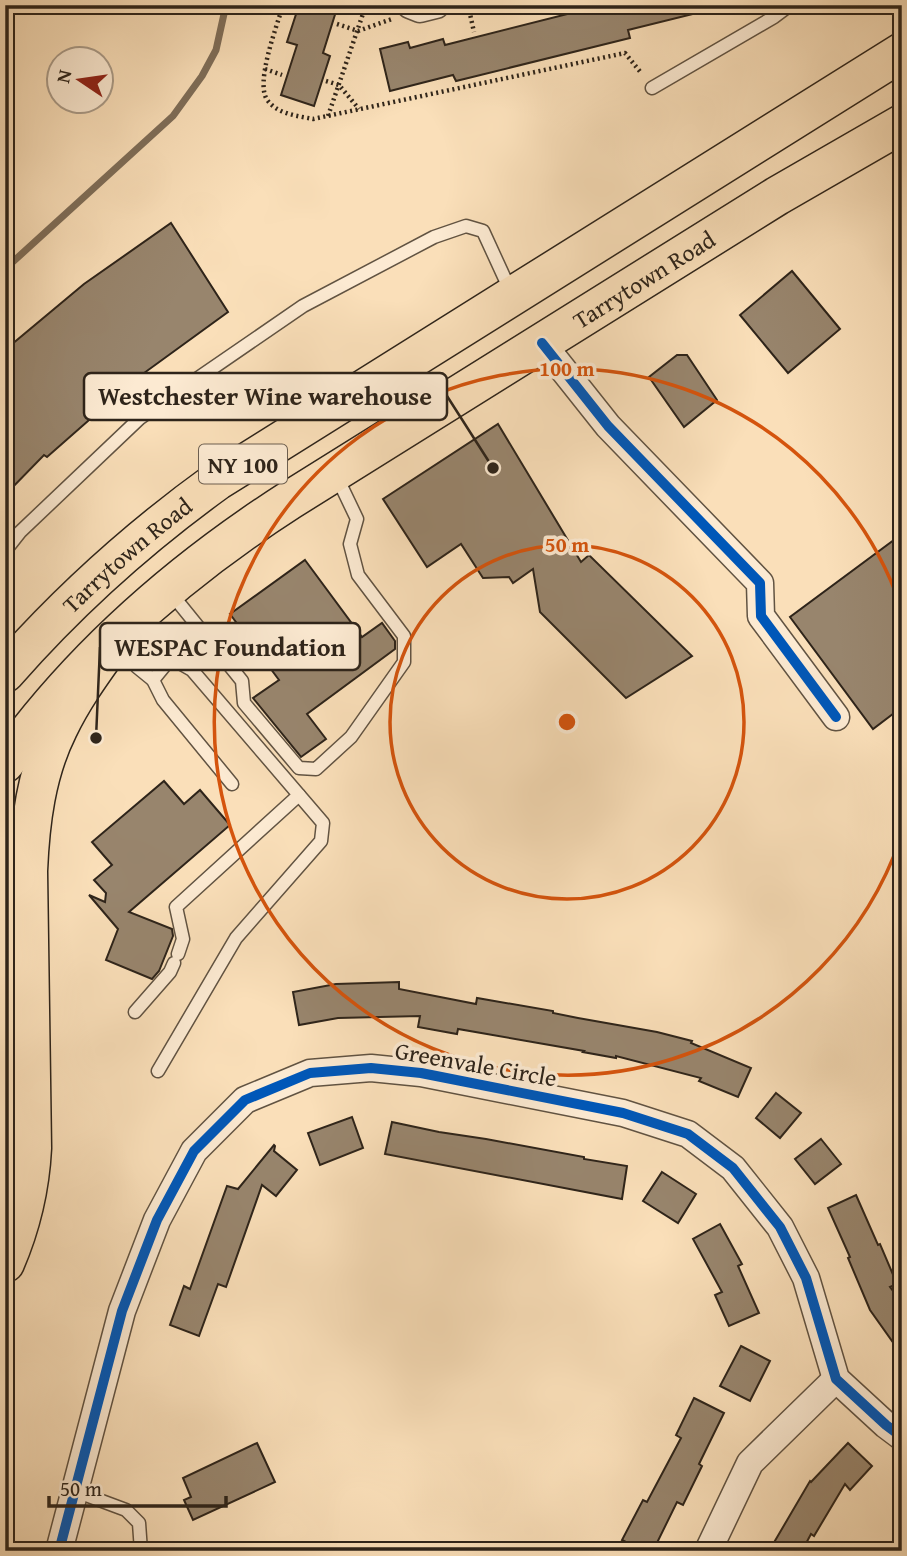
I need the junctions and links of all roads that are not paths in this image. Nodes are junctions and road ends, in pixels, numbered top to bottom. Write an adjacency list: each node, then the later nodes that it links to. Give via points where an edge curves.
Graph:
1 (790, 5): 3 (lane)
2 (902, 52): 5 (main road, Tarrytown Road / NY 100)
3 (652, 88)
4 (902, 124): 6 (main road, Tarrytown Road / NY 100)
5 (513, 295): 6 (main road); 8 (lane, via 483,231 466,226 434,237 303,306 140,418); 12 (main road, Tarrytown Road / NY 100, via 182,506 54,618)
6 (542, 343): 7 (main road, Tarrytown Road / NY 100); 14 (street, via 608,426 760,583 761,617)
7 (335, 472): 9 (main road, Tarrytown Road / NY 100, via 254,523); 9 (lane, via 357,519 350,544 358,575 404,636 404,662 351,737 316,769 299,768 244,703 242,681)
8 (5, 551)
9 (167, 589): 10 (main road, Tarrytown Road / NY 100)
10 (129, 624): 11 (lane, via 156,633); 13 (lane, via 127,654); 15 (main road, Tarrytown Road / NY 100, via 62,693); 20 (main road, via 79,691 57,731 34,804 28,871 33,1148 24,1211)
11 (171, 657): 13 (lane); 17 (lane, via 192,670)
12 (5, 673)
13 (153, 680): 16 (lane, via 163,700)
14 (835, 717)
15 (5, 763)
16 (232, 783)
17 (299, 795): 18 (lane, via 176,906 183,939 176,959); 19 (lane, via 323,823 321,841 236,938)
18 (135, 1012)
19 (158, 1071)
20 (5, 1263)
21 (836, 1378): 22 (street); 23 (street, Greenvale Circle, via 806,1278 780,1227 733,1168 688,1134 623,1113 421,1073 371,1068 310,1073 245,1100 194,1151 157,1220 122,1311); 26 (street, via 750,1463)
22 (902, 1437)
23 (75, 1491): 24 (street, Greenvale Circle); 25 (lane, via 126,1510 139,1523)
24 (59, 1551)
25 (141, 1551)
26 (708, 1551)

